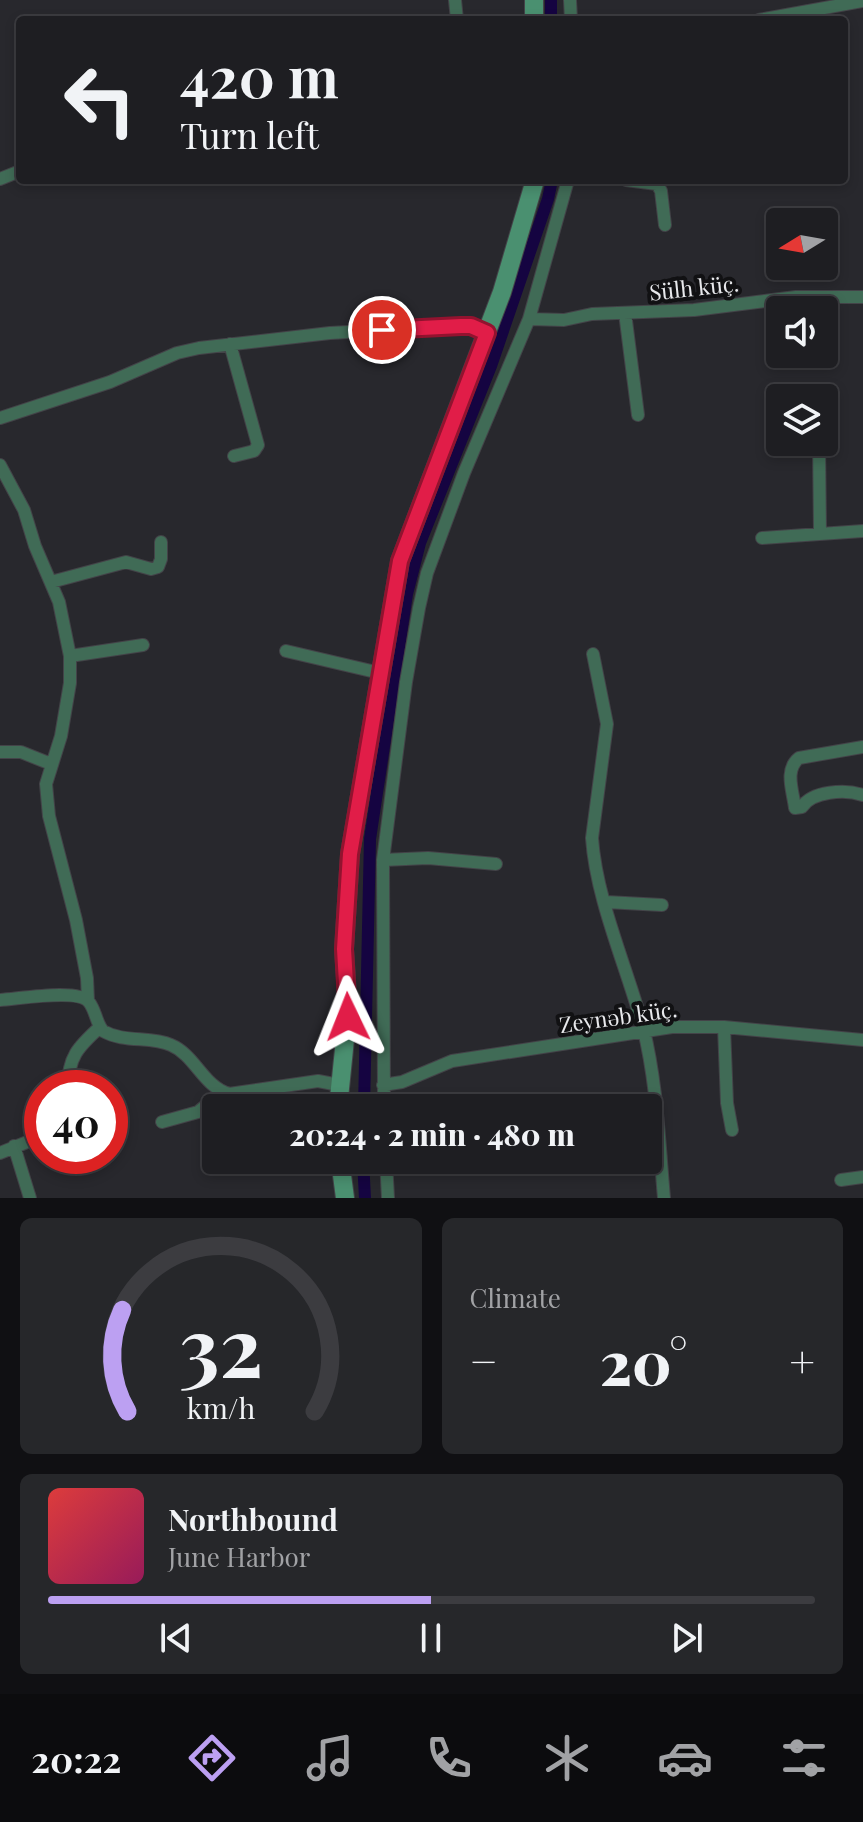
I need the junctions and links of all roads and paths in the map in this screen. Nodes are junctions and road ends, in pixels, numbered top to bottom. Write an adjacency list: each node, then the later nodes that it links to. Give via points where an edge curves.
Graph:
1 (863, 1): 2 (street)
2 (781, 16)
3 (534, 184): 10 (street)
4 (567, 184): 9 (street)
5 (657, 184): 6 (street)
6 (665, 225)
7 (863, 297): 8 (street, Sülh küç., via 796,297)
8 (625, 313): 9 (street, Sülh küç.); 12 (street)
9 (529, 319): 31 (street, via 427,573 406,682)
10 (487, 333): 11 (street, via 461,326); 26 (street, via 405,542)
11 (230, 344): 13 (street, via 177,353 110,382); 14 (street, via 258,445)
12 (638, 415)
13 (0, 418)
14 (234, 456)
15 (819, 456): 18 (street)
16 (0, 465): 21 (street, via 24,510)
17 (863, 531): 18 (street)
18 (820, 534): 19 (street)
19 (762, 538)
20 (161, 542): 21 (street, via 158,567 126,562)
21 (51, 582): 25 (street)
22 (143, 645): 25 (street)
23 (286, 651): 26 (street)
24 (593, 654): 33 (street, via 607,724 592,838)
25 (70, 656): 29 (street, via 61,736)
26 (380, 673): 42 (street, via 349,867 344,949 348,1010)
27 (863, 747): 30 (street, via 799,758 790,771 795,808 824,794)
28 (0, 752): 29 (street, via 21,752)
29 (51, 764): 36 (street, via 46,784 49,816 76,920)
30 (863, 795)
31 (383, 860): 32 (street); 43 (street)
32 (496, 864)
33 (606, 902): 34 (street); 39 (street)
34 (662, 905)
35 (0, 1000): 36 (street, via 69,994)
36 (88, 1001): 37 (street)
37 (100, 1027): 41 (street, via 77,1050); 44 (street, via 118,1037 175,1047)
38 (724, 1027): 39 (street, Zeynəb küç.); 40 (street, Zeynəb küç.); 48 (street)
39 (643, 1030): 43 (street, Zeynəb küç., via 452,1061); 59 (street)
40 (863, 1040)
41 (68, 1070)
42 (339, 1085): 44 (street, via 318,1081 249,1093); 45 (street)
43 (383, 1085): 46 (street)
44 (222, 1092): 47 (street, via 198,1112)
45 (339, 1094)
46 (383, 1094)
47 (162, 1122)
48 (732, 1130)
49 (24, 1142): 50 (street)
50 (14, 1146): 51 (street); 56 (street)
51 (0, 1153)
52 (342, 1174): 57 (street)
53 (387, 1174): 58 (street)
54 (863, 1177): 55 (street)
55 (841, 1180)
56 (30, 1198)
57 (345, 1198)
58 (388, 1198)
59 (664, 1198)

